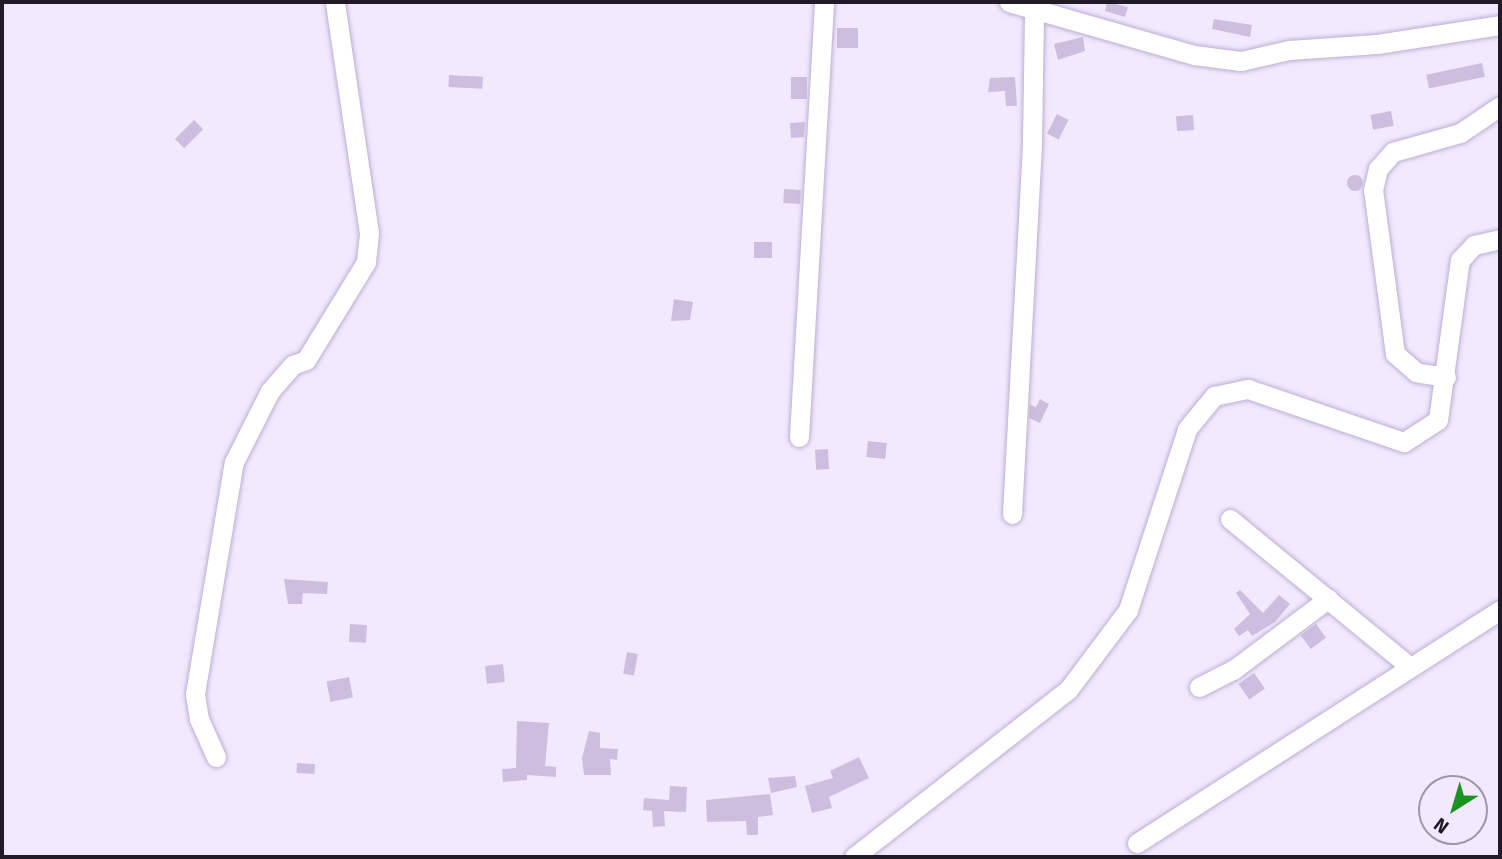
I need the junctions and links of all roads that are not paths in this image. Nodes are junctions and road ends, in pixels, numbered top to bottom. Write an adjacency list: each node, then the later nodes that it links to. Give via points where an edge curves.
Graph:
1 (335, 2): 16 (street, via 369,233 366,262 306,360 293,365 270,391 234,462 195,694 199,719)
2 (824, 2): 9 (street)
3 (1009, 2): 4 (street)
4 (1034, 10): 5 (street, via 1194,55 1241,61 1289,50 1377,44); 10 (street, via 1032,142)
5 (1500, 25)
6 (1500, 106): 8 (street, via 1460,133 1393,152 1378,169 1373,190 1395,354 1416,372)
7 (1500, 239): 8 (street, via 1474,245 1461,260)
8 (1446, 377): 18 (street, via 1438,420 1404,442 1248,388 1214,396 1187,429 1128,610 1068,690)
9 (799, 437)
10 (1012, 514)
11 (1230, 519): 12 (street)
12 (1328, 599): 14 (street); 15 (street, via 1233,670)
13 (1500, 610): 14 (street)
14 (1409, 665): 17 (street)
15 (1199, 687)
16 (216, 757)
17 (1137, 843)
18 (854, 857)

